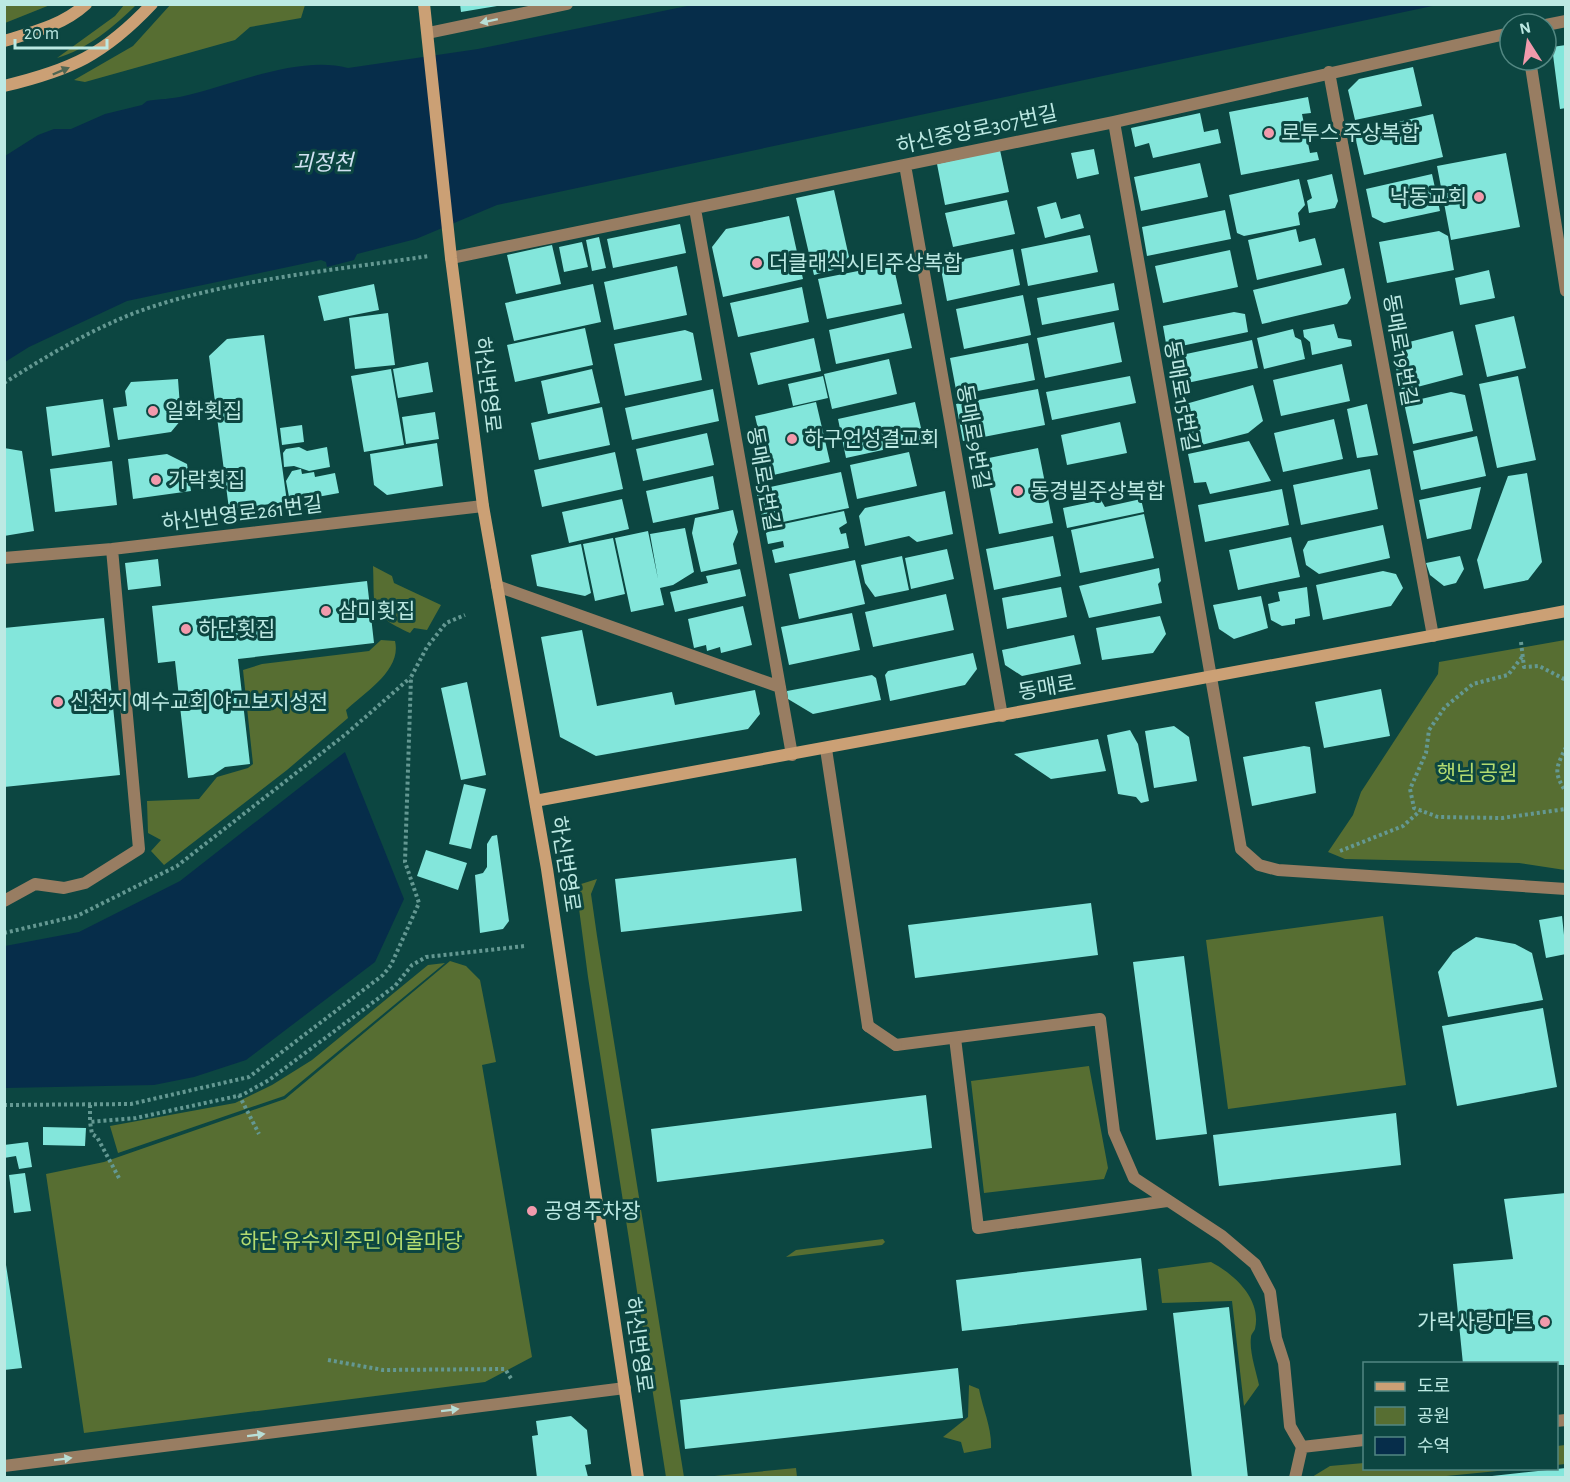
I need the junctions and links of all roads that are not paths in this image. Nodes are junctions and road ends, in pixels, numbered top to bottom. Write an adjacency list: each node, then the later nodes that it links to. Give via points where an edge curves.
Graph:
1 (86, 4): 7 (street, via 72,16 42,30)
2 (152, 4): 10 (street, one-way to 2, via 51,75 80,62)
3 (424, 4): 5 (street)
4 (567, 4): 5 (street, one-way to 5)
5 (428, 33): 14 (street, 하신번영로)
6 (1498, 36): 8 (street, 하신중앙로307번길)
7 (4, 41)
8 (1329, 72): 11 (street, 하신중앙로307번길); 21 (street, 동매로19번길)
9 (1532, 72): 15 (street)
10 (4, 86)
11 (1114, 122): 12 (street, 하신중앙로307번길); 22 (street, 동매로15번길)
12 (905, 165): 13 (street, 하신중앙로307번길); 24 (street, 동매로9번길)
13 (695, 209): 14 (street, 하신중앙로307번길); 23 (street, 동매로5번길)
14 (451, 258): 16 (street, 하신번영로)
15 (1566, 291)
16 (483, 506): 17 (street, 하신번영로261번길); 19 (street, 하신번영로)
17 (112, 549): 18 (street, 하신번영로261번길); 29 (street, via 140,849 85,883 64,888 35,884)
18 (4, 558)
19 (497, 586): 23 (street); 27 (street, 하신번영로)
20 (1566, 611): 21 (street, 동매로)
21 (1433, 636): 22 (street, 동매로)
22 (1210, 677): 24 (street, 동매로); 28 (street, 동매로15번길, via 1242,849 1259,865 1278,870)
23 (780, 687): 26 (street, 동매로5번길)
24 (1002, 716): 25 (street, 동매로)
25 (826, 749): 26 (street, 동매로); 30 (street, via 868,1026 896,1046)
26 (792, 755): 27 (street, 동매로)
27 (535, 801): 32 (street, 하신번영로)
28 (1566, 889)
29 (4, 901)
30 (955, 1038): 31 (street, via 1100,1019 1114,1132 1134,1178); 31 (street, via 978,1228)
31 (1167, 1201): 34 (street, via 1222,1236 1256,1264 1270,1292 1276,1338 1284,1363 1290,1426)
32 (625, 1388): 35 (street, one-way to 32); 36 (street, 하신번영로)
33 (1363, 1440): 34 (street)
34 (1302, 1447): 37 (street)
35 (4, 1466)
36 (638, 1478)
37 (1295, 1478)

